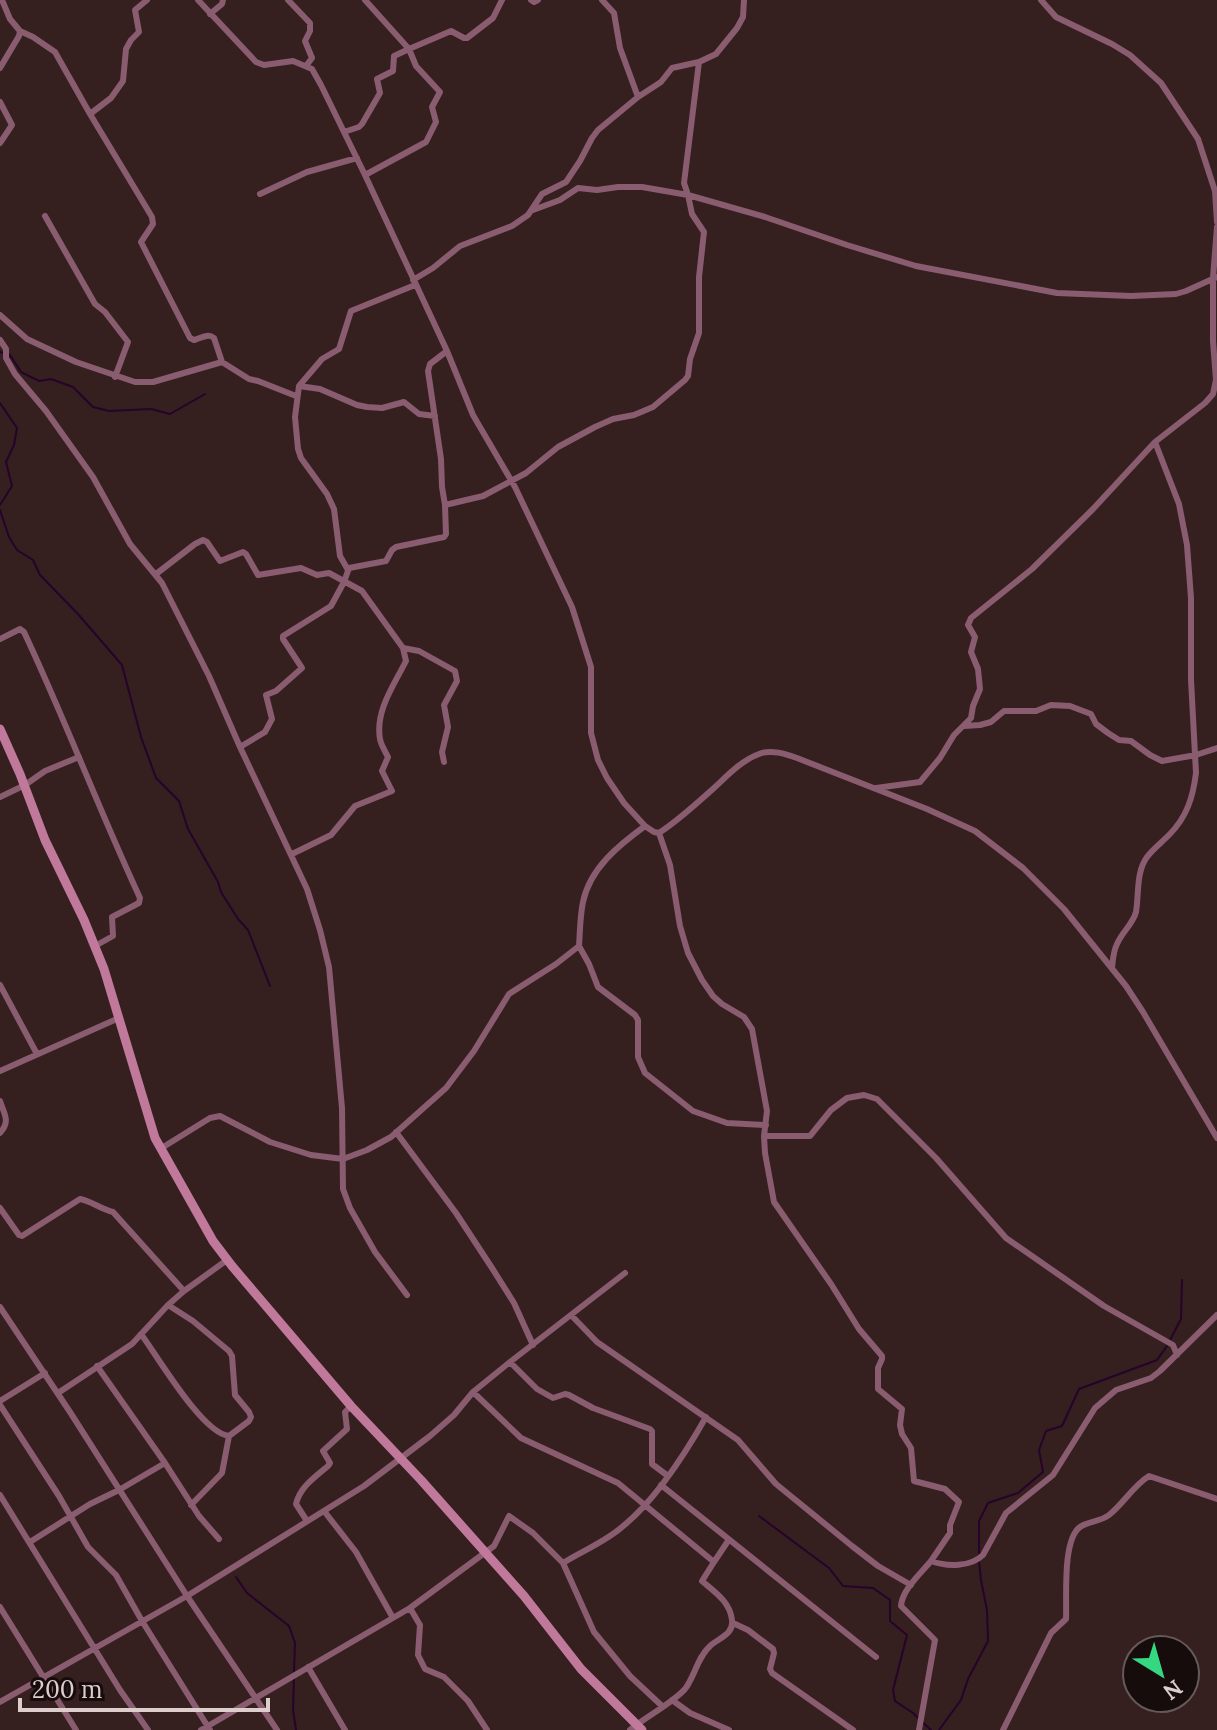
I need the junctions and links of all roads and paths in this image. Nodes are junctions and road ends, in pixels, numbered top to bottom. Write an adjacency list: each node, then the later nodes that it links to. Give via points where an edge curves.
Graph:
1 (2, 0): 14 (street)
2 (147, 0): 21 (street, via 135,10 139,32 126,49 123,81)
3 (198, 0): 13 (street)
4 (223, 0): 13 (street)
5 (288, 0): 17 (street, via 310,23 305,41 313,56)
6 (365, 0): 15 (street)
7 (502, 0): 15 (street, via 493,18 467,38 451,31)
8 (531, 0): 9 (street)
9 (538, 0)
10 (602, 0): 19 (street, via 614,13)
11 (744, 0): 16 (street, via 737,28 716,54)
12 (1041, 0): 30 (street, via 1056,17 1130,55 1161,83 1198,139 1215,191)
13 (210, 14): 17 (street, via 260,64 293,61)
14 (20, 31): 18 (street); 21 (street, via 55,52)
15 (409, 49): 22 (street, via 393,58 393,71 378,78 380,93 362,124); 25 (street, via 416,66 440,92 432,107 436,122 426,142)
16 (699, 62): 19 (street, via 672,68); 27 (street, via 684,183)
17 (306, 66): 22 (street)
18 (0, 68)
19 (638, 97): 28 (street, via 594,134 566,182 542,194)
20 (0, 102): 23 (street, via 12,125)
21 (90, 114): 37 (street, via 154,221 141,242 176,313 192,340 214,338)
22 (344, 132): 24 (street)
23 (0, 143)
24 (357, 158): 25 (street); 26 (street, via 307,172)
25 (365, 175): 32 (street)
26 (260, 194)
27 (688, 195): 28 (street, via 642,187 578,188); 31 (street, via 916,266 1057,293 1176,294); 43 (street, via 704,232 699,333 688,376 653,407 595,427)
28 (533, 210): 32 (street, via 512,226 455,249)
29 (45, 216): 38 (street, via 95,304 128,342)
30 (1217, 224): 31 (street)
31 (1215, 278): 42 (street, via 1213,394)
32 (414, 282): 36 (street); 39 (street, via 351,311 339,349 322,359)
33 (1, 317): 34 (street); 38 (street, via 27,339)
34 (0, 329)
35 (0, 340): 46 (street, via 15,374 97,483 130,544)
36 (447, 351): 41 (street, via 428,371); 43 (street, via 477,423)
37 (222, 362): 38 (street, via 153,382); 40 (street, via 249,379)
38 (115, 377)
39 (299, 386): 40 (street); 41 (street, via 367,407 404,402 419,414)
40 (296, 396): 45 (street, via 298,449 334,509 340,556)
41 (435, 416): 44 (street)
42 (1155, 442): 50 (street, via 1041,560 968,622 975,637 971,652 980,689); 54 (street, via 1179,504 1187,545)
43 (512, 481): 44 (street, via 475,499); 60 (street, via 572,607 590,660 591,733 598,760 618,796)
44 (445, 505): 45 (street, via 444,537 396,547 386,561)
45 (348, 570): 47 (street)
46 (156, 574): 47 (street, via 203,540 220,561 243,552 258,575 301,568); 52 (street)
47 (344, 582): 49 (street, via 366,595); 52 (street, via 328,608 283,636 302,668 266,695 272,719 265,732)
48 (0, 639): 55 (street, via 24,632)
49 (403, 648): 56 (street, via 455,671 457,681 444,705); 62 (street, via 406,661 382,710 380,729 388,757 382,771 392,791 355,806 331,835)
50 (964, 726): 54 (street, via 991,722 1004,711 1070,706 1091,714 1119,740 1131,741 1159,760); 58 (street, via 920,782)
51 (0, 729): 57 (street)
52 (240, 747): 62 (street)
53 (1217, 748): 54 (street)
54 (1196, 755): 65 (street, via 1190,803 1177,827 1144,862 1134,918 1116,944)
55 (79, 757): 57 (street); 63 (street, via 140,898 114,915 113,936)
56 (444, 762)
57 (25, 785): 59 (street); 63 (street)
58 (873, 788): 61 (street, via 786,754 760,753); 65 (street, via 983,836 1045,890)
59 (0, 797)
60 (645, 826): 61 (street); 64 (street, via 619,845 592,878 582,906)
61 (659, 833): 71 (street, via 688,953 713,996 752,1029)
62 (292, 854): 77 (street, via 329,967)
63 (95, 946): 67 (street)
64 (579, 946): 71 (street, via 598,987 638,1020 638,1057 645,1073 693,1111 727,1123); 72 (street, via 509,994 448,1085)
65 (1112, 969): 75 (street)
66 (0, 985): 68 (street)
67 (119, 1018): 68 (street); 76 (street)
68 (37, 1054): 69 (street)
69 (0, 1071)
70 (0, 1101): 73 (street, via 7,1122)
71 (766, 1125): 74 (street)
72 (396, 1132): 77 (street); 88 (street, via 492,1268)
73 (0, 1133)
74 (764, 1136): 89 (street, via 807,1138 847,1098 877,1099 1006,1238 1104,1306 1173,1345); 115 (street, via 774,1202 882,1356 878,1389 902,1409 900,1425 911,1448 914,1481 945,1489 959,1502 950,1533)
75 (1217, 1138)
76 (160, 1149): 77 (street, via 220,1116 270,1142); 79 (street)
77 (343, 1159): 82 (street, via 343,1189 350,1208)
78 (0, 1208): 81 (street, via 21,1236 80,1199 113,1212)
79 (227, 1260): 81 (street); 96 (street)
80 (625, 1273): 85 (street)
81 (184, 1291): 83 (street)
82 (407, 1295)
83 (168, 1305): 87 (street); 98 (street, via 232,1356 235,1395 251,1417)
84 (0, 1307): 92 (street)
85 (571, 1315): 88 (street); 97 (street, via 597,1342)
86 (1217, 1315): 89 (street)
87 (141, 1334): 91 (street); 98 (street, via 196,1412)
88 (533, 1345): 90 (street)
89 (1177, 1355): 115 (street, via 1151,1378 1116,1390 1095,1408 1053,1475 1006,1513 980,1558 946,1566)
90 (510, 1362): 93 (street); 101 (street, via 553,1398 569,1395 650,1429 652,1464)
91 (97, 1366): 94 (street); 100 (street)
92 (45, 1373): 94 (street); 95 (street)
93 (473, 1392): 99 (street, via 454,1415); 106 (street, via 521,1438 607,1477)
94 (58, 1393): 103 (street)
95 (0, 1403): 109 (street)
96 (351, 1406): 99 (street); 110 (street, via 345,1412 347,1429 323,1451 330,1463 295,1500)
97 (706, 1417): 101 (street); 118 (street, via 738,1440 804,1508)
98 (229, 1436): 107 (street, via 222,1473)
99 (401, 1458): 108 (street); 114 (street)
100 (165, 1463): 103 (street); 107 (street)
101 (668, 1476): 102 (street)
102 (661, 1485): 106 (street); 112 (street)
103 (119, 1490): 109 (street); 119 (street)
104 (0, 1495): 113 (street)
105 (1217, 1499): 136 (street, via 1149,1476 1107,1517 1079,1528 1067,1557 1066,1619 1049,1636)
106 (645, 1504): 116 (street); 117 (street, via 615,1533)
107 (191, 1505): 111 (street)
108 (324, 1511): 110 (street); 122 (street, via 356,1552)
109 (70, 1515): 113 (street); 123 (street, via 88,1547 116,1575)
110 (307, 1521): 119 (street)
111 (219, 1539)
112 (728, 1541): 116 (street); 126 (street)
113 (30, 1542): 125 (street)
114 (486, 1553): 117 (street, via 509,1516); 121 (street); 134 (street)
115 (931, 1561): 118 (street)
116 (714, 1562): 124 (street, via 702,1581 726,1603)
117 (563, 1563): 132 (street, via 594,1632)
118 (911, 1585): 133 (street, via 900,1603 935,1640)
119 (187, 1596): 123 (street); 129 (street)
120 (0, 1607): 128 (street)
121 (410, 1608): 122 (street); 141 (street, via 420,1625 418,1655 425,1669 444,1677)
122 (393, 1618): 127 (street)
123 (142, 1621): 125 (street); 135 (street)
124 (733, 1623): 130 (street, via 725,1637 711,1644 686,1687); 143 (street, via 773,1649 772,1673)
125 (95, 1648): 128 (street); 138 (street)
126 (876, 1657)
127 (308, 1667): 129 (street); 140 (street)
128 (44, 1677): 131 (street); 137 (street)
129 (256, 1698): 135 (street); 139 (street)
130 (672, 1700): 132 (street); 142 (street)
131 (0, 1702)
132 (662, 1706): 134 (street)
133 (920, 1723)
134 (636, 1728)
135 (206, 1729)
136 (1006, 1729)
137 (76, 1730)
138 (148, 1730)
139 (277, 1730)
140 (345, 1730)
141 (487, 1730)
142 (729, 1730)
143 (853, 1730)

